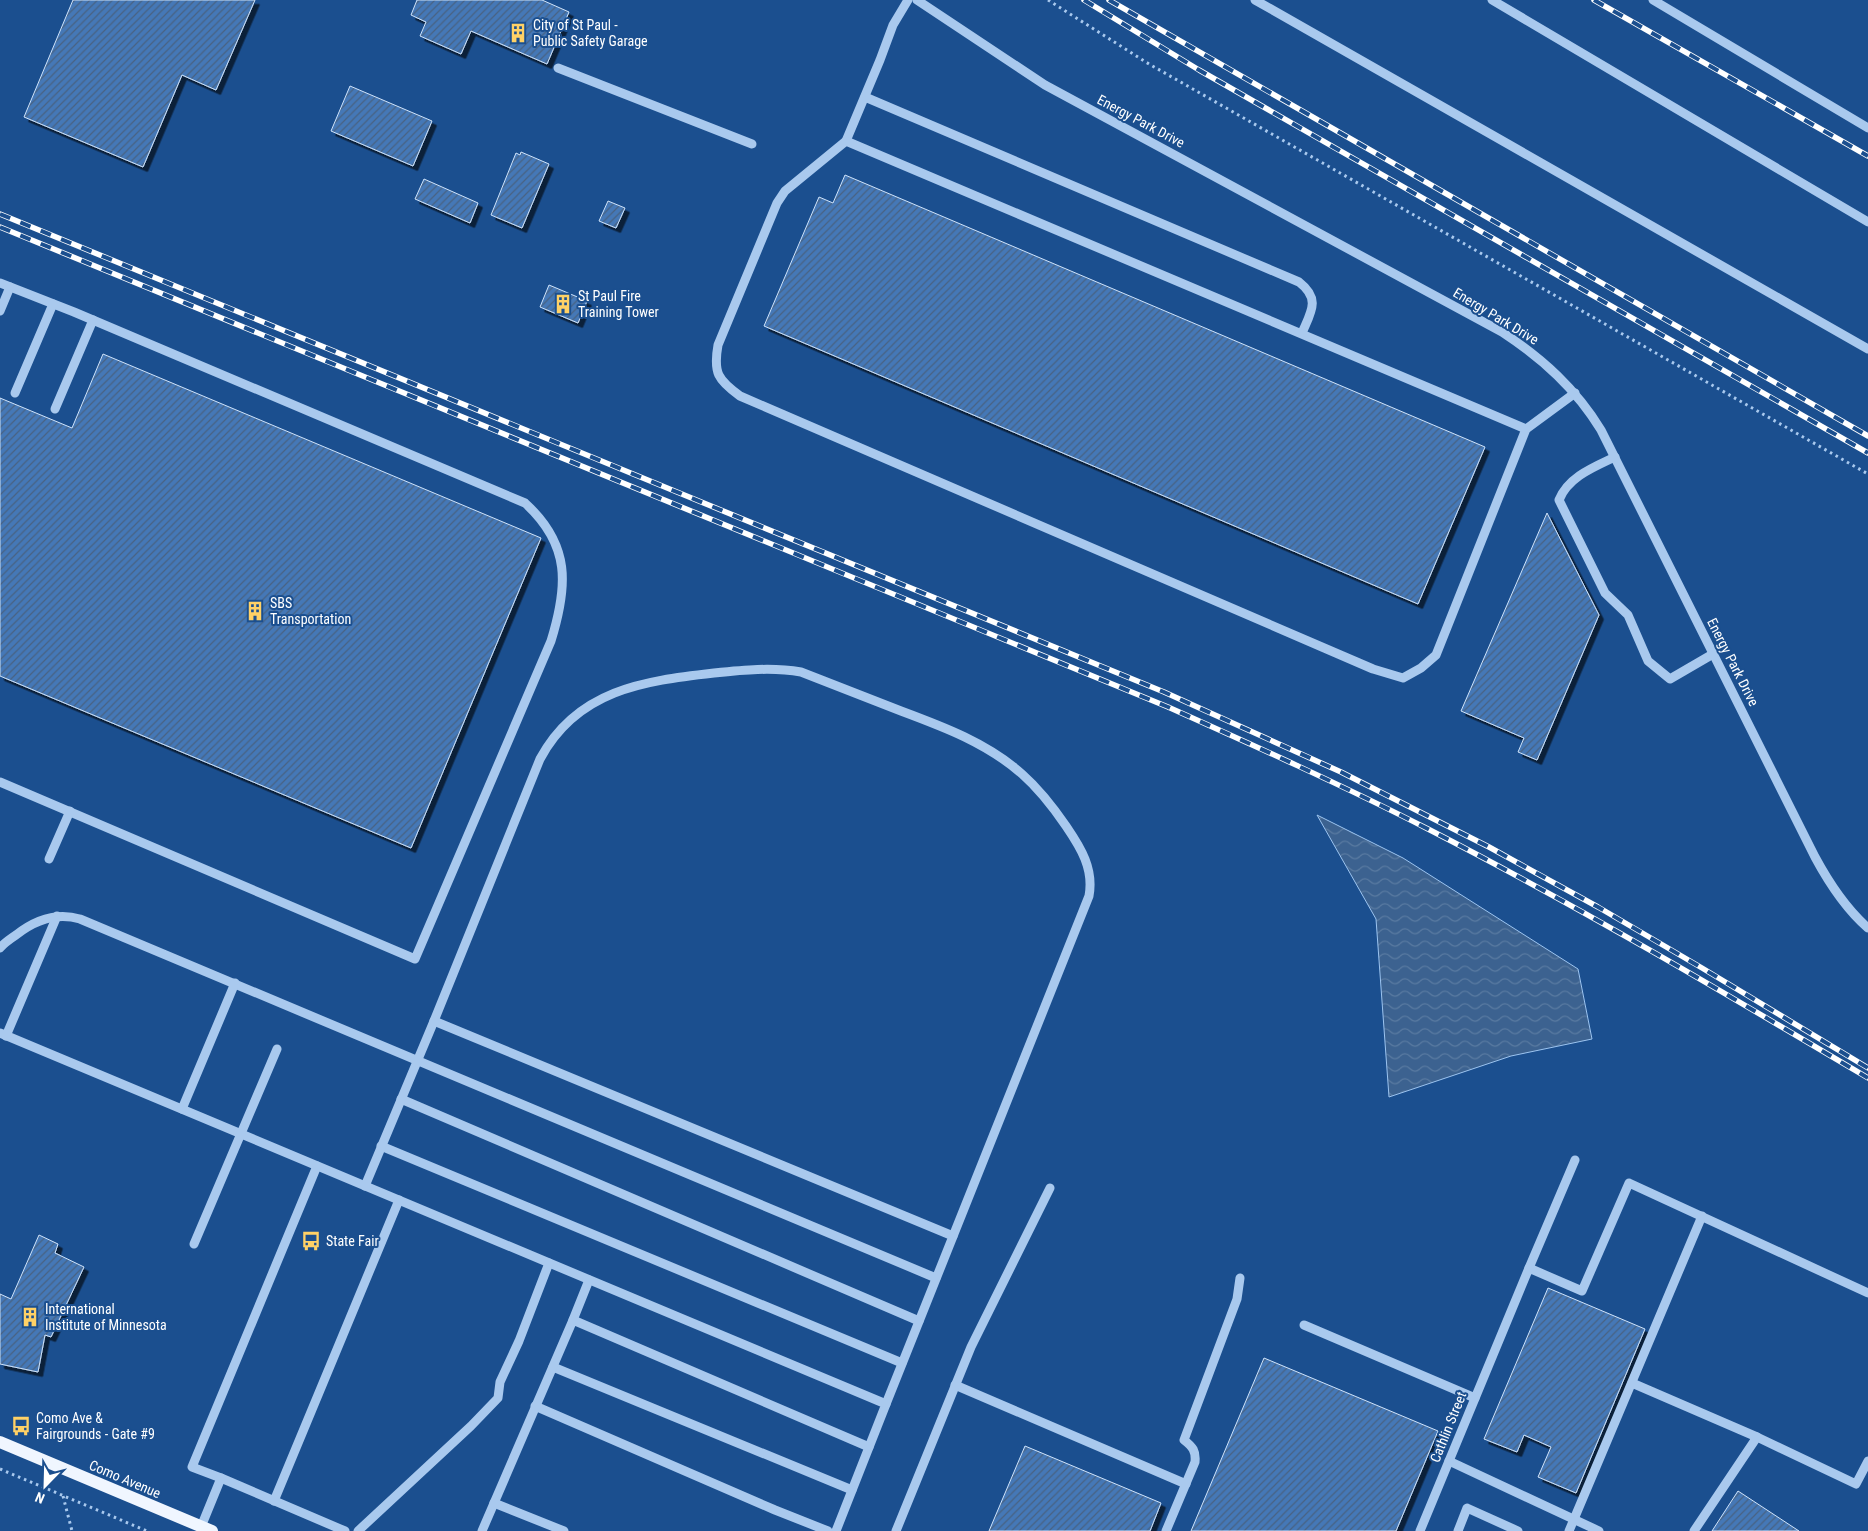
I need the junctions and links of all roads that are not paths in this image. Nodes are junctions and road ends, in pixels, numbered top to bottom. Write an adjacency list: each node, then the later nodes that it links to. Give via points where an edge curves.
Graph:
1 (908, 0): 7 (street, via 892,26)
2 (917, 0): 20 (street, Energy Park Drive, via 1045,86 1502,332 1543,360)
3 (1255, 0): 18 (street)
4 (1492, 0): 11 (street)
5 (1653, 0): 8 (street)
6 (558, 68): 10 (street)
7 (865, 98): 9 (street); 17 (street, via 1299,282 1308,289 1313,300)
8 (1868, 128)
9 (846, 141): 17 (street); 22 (street, via 784,191 777,203 718,345 715,361 723,384 740,396 1372,669 1403,678 1436,656)
10 (752, 144)
11 (1868, 222)
12 (0, 283): 13 (street)
13 (10, 287): 14 (street); 15 (street)
14 (53, 304): 16 (street); 19 (street)
15 (0, 311)
16 (93, 320): 21 (street); 26 (street, via 525,503 540,517 561,555 563,588 552,641 415,959)
17 (1302, 333): 22 (street)
18 (1868, 349)
19 (15, 393)
20 (1575, 393): 22 (street); 23 (street, Energy Park Drive)
21 (55, 409)
22 (1526, 428)
23 (1615, 457): 24 (street, Energy Park Drive); 24 (street, via 1588,470 1562,492 1559,500 1605,593 1628,615 1648,661 1670,679)
24 (1713, 654): 29 (street, Energy Park Drive, via 1819,864 1844,904)
25 (0, 782): 26 (street)
26 (70, 811): 27 (street)
27 (49, 859)
28 (57, 916): 30 (street, via 26,927); 31 (street, via 80,918); 33 (street)
29 (1868, 928)
30 (0, 948)
31 (235, 983): 35 (street); 37 (street)
32 (434, 1021): 35 (street); 46 (street); 46 (street, via 540,759 562,727 598,700 648,682 782,668 802,672 959,733 998,755 1042,793 1075,839 1085,858 1091,886)
33 (3, 1034): 37 (street)
34 (277, 1048): 38 (street)
35 (417, 1059): 36 (street); 50 (street)
36 (400, 1100): 39 (street); 55 (street)
37 (182, 1109): 38 (street)
38 (241, 1134): 41 (street); 47 (street)
39 (382, 1146): 42 (street); 57 (street)
40 (1576, 1160): 49 (street, Cathlin Street)
41 (317, 1166): 42 (street); 69 (street, via 192,1467)
42 (365, 1186): 44 (street)
43 (1050, 1188): 60 (street)
44 (399, 1200): 48 (street); 72 (street)
45 (1702, 1216): 49 (street, via 1629,1183 1582,1291); 53 (street); 59 (street)
46 (953, 1236): 50 (street)
47 (194, 1244)
48 (549, 1263): 52 (street); 77 (street, via 500,1382 498,1398)
49 (1529, 1268): 61 (street, Cathlin Street)
50 (936, 1278): 55 (street)
51 (1240, 1278): 70 (street, via 1237,1298 1184,1440 1196,1453)
52 (589, 1280): 54 (street); 62 (street)
53 (1868, 1293)
54 (573, 1320): 58 (street); 66 (street)
55 (919, 1322): 57 (street)
56 (1304, 1326): 61 (street)
57 (902, 1363): 62 (street)
58 (553, 1366): 63 (street); 71 (street)
59 (1632, 1383): 64 (street); 74 (street)
60 (955, 1385): 70 (street); 82 (street)
61 (1475, 1398): 67 (street, Cathlin Street)
62 (886, 1404): 66 (street)
63 (535, 1406): 73 (street); 80 (street)
64 (1757, 1438): 68 (street, via 1856,1484); 89 (street)
65 (0, 1442): 75 (main road, Como Avenue)
66 (869, 1447): 71 (street)
67 (1450, 1461): 74 (street); 84 (street, Cathlin Street)
68 (1868, 1461)
69 (221, 1478): 72 (street); 75 (street)
70 (1186, 1484): 83 (street)
71 (852, 1490): 81 (street)
72 (274, 1501): 76 (street)
73 (494, 1503): 78 (street); 79 (street)
74 (1574, 1520): 87 (street); 88 (street)
75 (206, 1529)
76 (345, 1531)
77 (358, 1531)
78 (482, 1531)
79 (564, 1531)
80 (828, 1531)
81 (836, 1531)
82 (896, 1531)
83 (1166, 1531)
84 (1420, 1531)
85 (1458, 1531): 86 (street, via 1467,1508)
86 (1518, 1531)
87 (1569, 1531)
88 (1599, 1531)
89 (1694, 1531)

